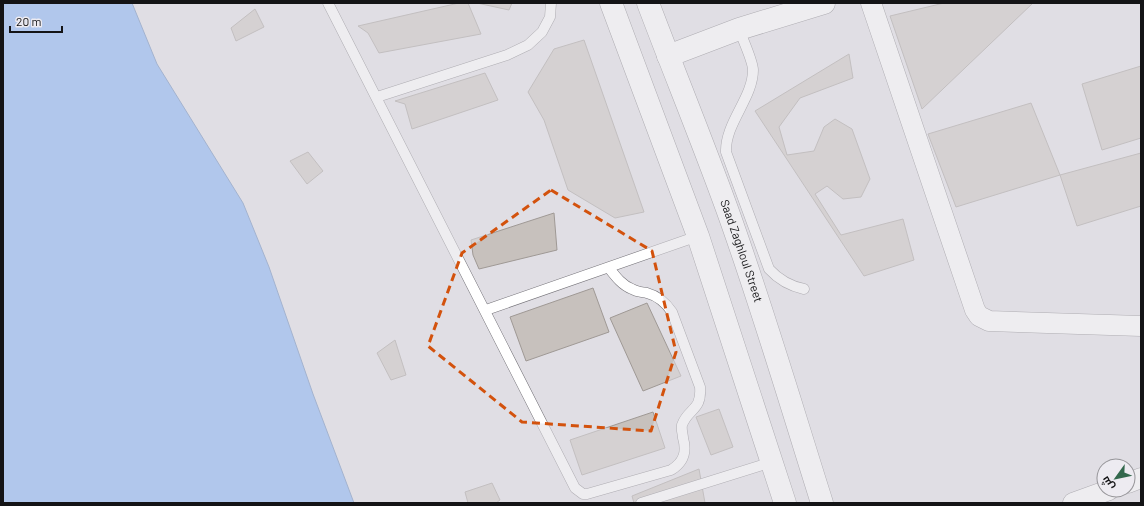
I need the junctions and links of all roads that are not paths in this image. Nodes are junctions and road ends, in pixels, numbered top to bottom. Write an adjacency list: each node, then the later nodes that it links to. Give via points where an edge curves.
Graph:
1 (328, 3): 9 (lane)
2 (551, 3): 9 (lane, via 550,17 542,32 528,45 507,55)
3 (611, 3): 10 (main road)
4 (648, 3): 8 (main road, Saad Zaghloul Street)
5 (824, 3): 7 (main road)
6 (871, 3): 14 (street, via 979,316 990,322)
7 (739, 29): 8 (main road); 12 (lane, via 753,68 750,87 727,139 726,152 769,269 781,280)
8 (668, 56): 19 (main road, Saad Zaghloul Street, via 710,162 763,312)
9 (377, 97): 13 (lane)
10 (698, 236): 11 (lane); 15 (main road)
11 (609, 268): 13 (lane); 13 (lane, via 623,284 638,292 656,296 672,312 700,387 699,402 681,429 685,444 683,458 671,470 592,494 583,494 575,488)
12 (804, 289)
13 (486, 310)
14 (1141, 326)
15 (772, 462): 17 (lane); 18 (main road)
16 (1096, 495): 20 (street)
17 (641, 503)
18 (785, 503)
19 (822, 503)
20 (1073, 503)

